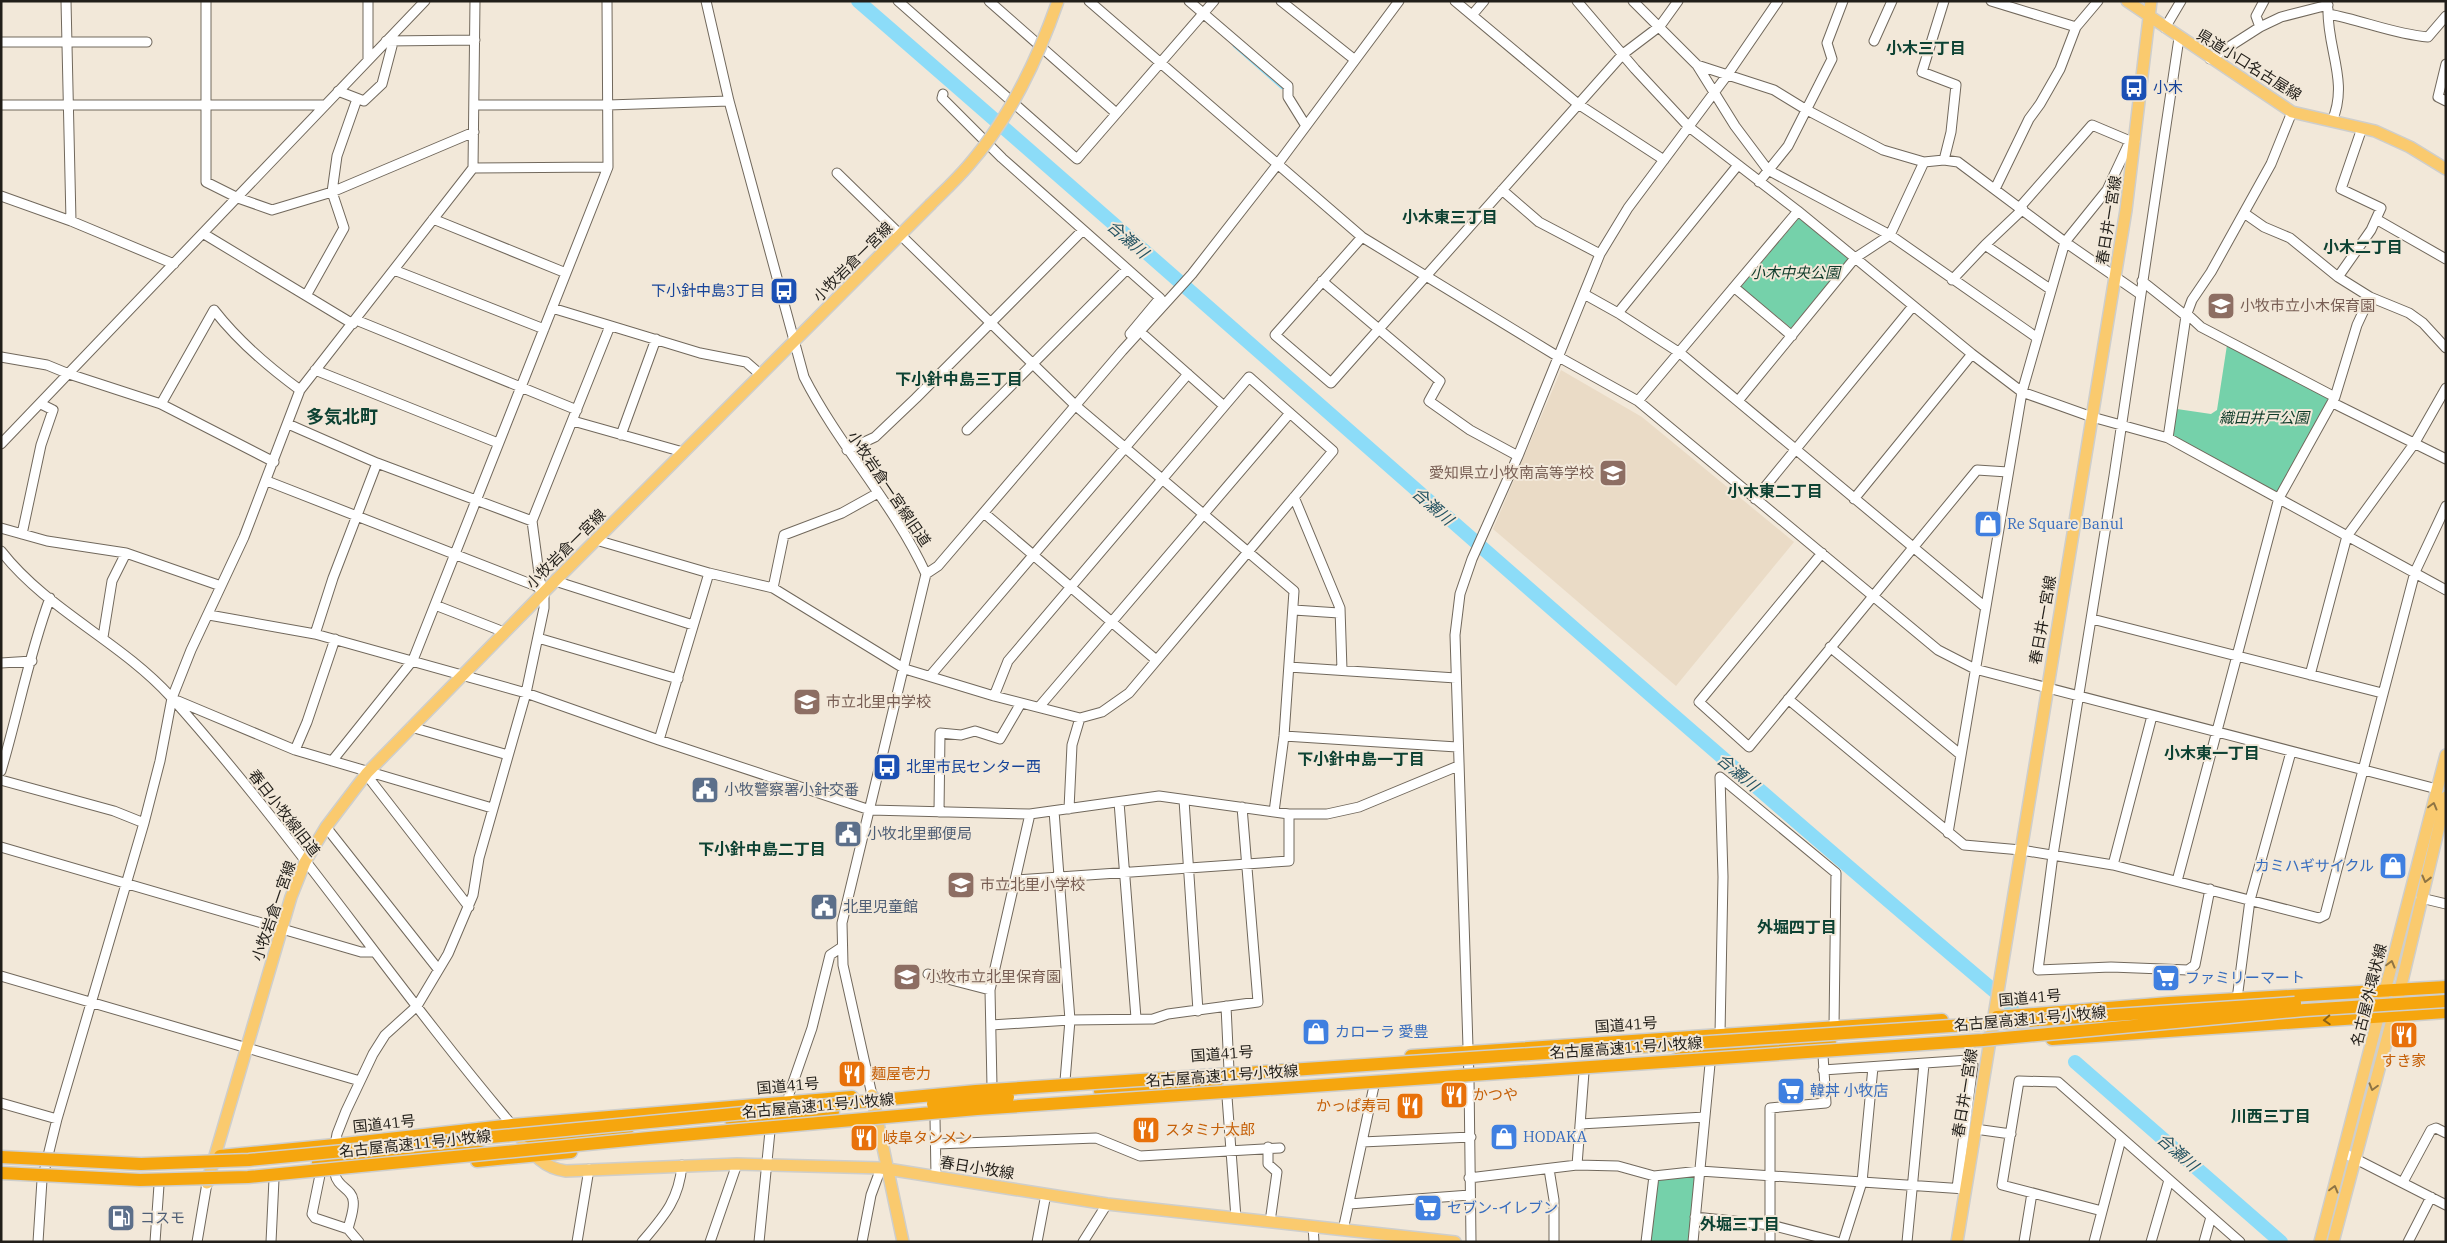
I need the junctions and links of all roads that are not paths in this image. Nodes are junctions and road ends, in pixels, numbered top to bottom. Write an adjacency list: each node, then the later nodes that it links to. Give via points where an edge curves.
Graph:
1 (66, 1): 43 (street)
2 (206, 1): 64 (street)
3 (368, 1): 49 (street)
4 (425, 1): 45 (street)
5 (475, 1): 41 (street)
6 (607, 1): 67 (street)
7 (706, 1): 59 (street, 小牧岩倉一宮線旧道)
8 (898, 1): 70 (street, via 1077,160)
9 (989, 1): 70 (street)
10 (1058, 1): 101 (main road, 小牧岩倉一宮線, bridge, via 1044,43 1019,94 968,166)
11 (1089, 1): 51 (street)
12 (1189, 1): 32 (street)
13 (1214, 1): 32 (street)
14 (1281, 1): 50 (street)
15 (1399, 1): 50 (street)
16 (1455, 1): 33 (street)
17 (1484, 1): 33 (street)
18 (1577, 1): 47 (street)
19 (1634, 1): 36 (street)
20 (1678, 1): 36 (street)
21 (1778, 1): 54 (street)
22 (1843, 1): 68 (street, via 1827,43 1832,59)
23 (1892, 1): 46 (street)
24 (1944, 1): 78 (street, via 1922,72 1956,85)
25 (1990, 1): 37 (street)
26 (2098, 1): 37 (street)
27 (2127, 1): 35 (main road, 県道小口名古屋線)
28 (2151, 1): 35 (main road, 春日井一宮線)
29 (2181, 1): 39 (street)
30 (2264, 1): 38 (street, via 2256,16)
31 (2329, 7): 34 (street, via 2379,29 2428,37); 38 (street, via 2281,17); 71 (street, via 2340,90)
32 (1203, 13): 51 (street); 72 (street, via 1288,86 1288,97)
33 (1473, 14): 62 (street)
34 (2446, 16)
35 (2149, 17): 39 (main road, 県道小口名古屋線); 76 (main road, 春日井一宮線)
36 (1660, 26): 47 (street); 53 (street)
37 (2076, 27): 88 (street, via 2060,69 2028,119)
38 (2260, 27): 48 (street)
39 (2165, 28): 40 (main road, 県道小口名古屋線)
40 (2179, 38): 48 (main road, 県道小口名古屋線); 118 (street)
41 (475, 40): 45 (street); 66 (street)
42 (1, 42): 43 (street)
43 (66, 42): 44 (street); 61 (street)
44 (147, 42)
45 (386, 42): 49 (street); 58 (street, via 392,46 382,84 364,101)
46 (1874, 42)
47 (1623, 54): 62 (street); 73 (street)
48 (2210, 59): 69 (main road, 県道小口名古屋線)
49 (368, 60): 55 (street)
50 (1355, 60): 72 (street)
51 (1160, 63): 70 (street); 80 (street)
52 (2446, 64): 60 (street, via 2438,97)
53 (1697, 65): 54 (street); 56 (street)
54 (1728, 74): 56 (street); 68 (street, via 1774,90)
55 (338, 91): 58 (street); 65 (street)
56 (1714, 92): 73 (street); 85 (street)
57 (943, 94): 99 (street, via 942,98 1002,158)
58 (357, 99): 90 (street, via 337,156)
59 (729, 101): 67 (street); 138 (street, 小牧岩倉一宮線旧道)
60 (2446, 101)
61 (66, 104): 63 (street); 64 (street); 98 (street)
62 (1578, 104): 77 (street); 89 (street)
63 (1, 105)
64 (206, 105): 65 (street); 92 (street, via 206,182)
65 (325, 105): 92 (street)
66 (474, 105): 67 (street); 75 (street)
67 (608, 105): 82 (street)
68 (1805, 109): 79 (street, via 1883,150); 85 (street, via 1788,146)
69 (2292, 112): 71 (main road, 県道小口名古屋線); 95 (street, via 2271,164)
70 (1116, 113)
71 (2332, 122): 74 (main road, 県道小口名古屋線)
72 (1306, 126): 80 (street)
73 (1689, 127): 77 (street); 81 (street)
74 (2362, 128): 84 (main road, 県道小口名古屋線, via 2410,147); 97 (street, via 2341,189 2381,208)
75 (474, 132): 83 (street); 90 (street)
76 (2133, 141): 93 (street, via 2092,125); 104 (street, via 2106,190); 114 (main road, 春日井一宮線)
77 (1664, 160): 106 (street, via 1628,208)
78 (1944, 160): 79 (street); 88 (street, via 1958,162)
79 (1924, 162): 102 (street)
80 (1277, 165): 103 (street); 140 (street, via 1192,274)
81 (1738, 165): 87 (street); 127 (street)
82 (608, 167): 83 (street); 112 (street)
83 (473, 168): 96 (street)
84 (2446, 169)
85 (1768, 170): 87 (street); 102 (street)
86 (837, 173): 101 (street)
87 (1759, 182): 94 (street)
88 (1995, 189): 93 (street)
89 (1502, 190): 106 (street, via 1539,222); 113 (street)
90 (332, 192): 92 (street, via 272,210); 121 (street, via 344,228)
91 (1, 196): 98 (street)
92 (238, 198): 100 (street)
93 (2021, 208): 104 (street); 105 (street)
94 (1798, 211): 107 (street); 119 (street)
95 (2244, 213): 115 (street, via 2264,227 2290,238); 128 (street, via 2192,300)
96 (433, 219): 111 (street); 112 (street)
97 (2376, 219): 108 (street); 115 (street)
98 (70, 221): 109 (street)
99 (1083, 230): 110 (street); 130 (street)
100 (204, 234): 109 (street); 121 (street)
101 (901, 235): 130 (street); 138 (main road, 小牧岩倉一宮線)
102 (1890, 235): 107 (street); 116 (street)
103 (1362, 237): 113 (street); 117 (street)
104 (2065, 242): 114 (street); 120 (street)
105 (1984, 245): 116 (street); 120 (street)
106 (1600, 254): 122 (street)
107 (1855, 258): 125 (street); 135 (street)
108 (2446, 258)
109 (174, 264): 147 (street)
110 (1128, 268): 140 (street, via 1160,298 1121,345); 145 (street)
111 (394, 270): 129 (street); 132 (street)
112 (566, 273): 126 (street)
113 (1426, 277): 133 (street); 143 (street)
114 (2115, 277): 123 (street); 163 (main road, 春日井一宮線)
115 (2338, 277): 124 (street)
116 (1952, 280): 136 (street)
117 (1322, 281): 133 (street); 133 (street, via 1275,334 1331,383)
118 (2142, 281): 123 (street); 128 (street)
119 (1735, 288): 135 (street); 141 (street)
120 (2050, 288): 136 (street)
121 (307, 294): 129 (street)
122 (1584, 294): 127 (street); 143 (street)
123 (2140, 294): 166 (street)
124 (2370, 297): 139 (street, via 2409,313); 154 (street, via 2357,325)
125 (1913, 306): 142 (street); 174 (street)
126 (552, 308): 131 (street); 132 (street)
127 (1618, 313): 141 (street)
128 (2187, 315): 154 (street, via 2202,327); 169 (street)
129 (354, 322): 146 (street); 150 (street)
130 (990, 323): 145 (street); 175 (street, via 875,436)
131 (610, 326): 137 (street); 161 (street)
132 (544, 329): 150 (street)
133 (1379, 330): 177 (street, via 1440,381 1429,401 1470,430)
134 (1145, 336): 148 (street)
135 (1792, 336): 156 (street)
136 (2036, 337): 153 (street)
137 (656, 339): 149 (street, via 700,353 746,362); 168 (street)
138 (793, 343): 149 (main road, 小牧岩倉一宮線); 175 (street, 小牧岩倉一宮線旧道, via 804,377 821,411)
139 (2446, 348)
140 (1122, 351): 159 (street)
141 (1680, 353): 155 (street); 156 (street)
142 (1972, 354): 153 (street); 189 (street)
143 (1557, 356): 155 (street); 177 (street)
144 (1, 357): 147 (street, via 47,365)
145 (1033, 365): 159 (street); 167 (street)
146 (315, 370): 152 (street); 170 (street)
147 (69, 374): 157 (street); 158 (street)
148 (1188, 374): 160 (street); 173 (street)
149 (761, 375): 176 (main road, 小牧岩倉一宮線)
150 (521, 387): 161 (street); 170 (street)
151 (2446, 388): 172 (street)
152 (300, 390): 158 (street, via 266,366 214,310); 165 (street)
153 (2022, 392): 163 (street); 181 (street)
154 (2334, 400): 172 (street); 186 (street)
155 (1638, 402): 188 (street)
156 (1738, 402): 174 (street)
157 (41, 404): 171 (street); 196 (street, via 53,410 41,445)
158 (161, 404): 179 (street)
159 (1076, 406): 173 (street); 191 (street)
160 (1224, 406): 162 (street, via 1249,377); 182 (street)
161 (577, 410): 164 (street)
162 (1290, 413): 185 (street, via 1334,451); 192 (street)
163 (2092, 416): 166 (street); 245 (main road, 春日井一宮線)
164 (573, 421): 168 (street); 194 (street)
165 (288, 424): 179 (street); 180 (street)
166 (2121, 424): 169 (street); 222 (street)
167 (967, 430)
168 (621, 434): 176 (street)
169 (2168, 438): 186 (street)
170 (498, 442): 187 (street)
171 (1, 444)
172 (2414, 444): 178 (street); 197 (street)
173 (1125, 448): 182 (street); 205 (street)
174 (1794, 449): 188 (street); 189 (street)
175 (847, 450): 184 (street, 小牧岩倉一宮線旧道)
176 (683, 452): 198 (main road, 小牧岩倉一宮線)
177 (1518, 456): 243 (street, via 1460,594 1456,617)
178 (2446, 459)
179 (274, 462): 183 (street)
180 (377, 464): 187 (street); 193 (street)
181 (2008, 472): 199 (street, via 1977,470); 218 (street)
182 (1161, 480): 192 (street); 211 (street)
183 (267, 481): 193 (street); 210 (street)
184 (878, 493): 208 (street, 小牧岩倉一宮線旧道); 212 (street, via 842,513 784,535)
185 (1294, 497): 201 (street); 220 (street, via 1340,608)
186 (2279, 498): 197 (street); 231 (street)
187 (477, 499): 194 (street); 204 (street)
188 (1756, 499): 203 (street)
189 (1854, 500): 199 (street)
190 (2446, 506): 206 (street)
191 (984, 513): 205 (street); 208 (street, via 938,566)
192 (1202, 514): 201 (street); 223 (street)
193 (356, 516): 204 (street); 226 (street)
194 (532, 521): 214 (street)
195 (1, 528): 196 (street)
196 (22, 534): 202 (street)
197 (2347, 536): 206 (street); 241 (street)
198 (596, 540): 207 (street); 209 (main road, 小牧岩倉一宮線)
199 (1912, 548): 215 (street); 218 (street)
200 (1, 551): 216 (street, 春日小牧線旧道, via 21,575)
201 (1247, 552): 219 (street, via 1294,591); 232 (street)
202 (126, 553): 210 (street); 227 (street, via 112,581)
203 (1822, 553): 215 (street); 251 (street, via 1699,702 1749,747)
204 (455, 554): 214 (street); 217 (street)
205 (1034, 554): 211 (street); 242 (street)
206 (2415, 572): 213 (street); 247 (street)
207 (709, 573): 212 (street); 224 (street)
208 (926, 574): 237 (street)
209 (556, 581): 214 (main road, 小牧岩倉一宮線); 224 (street)
210 (221, 586): 221 (street)
211 (1071, 586): 223 (street); 248 (street, via 1008,661)
212 (774, 588): 237 (street)
213 (2446, 590)
214 (544, 592): 225 (main road, 小牧岩倉一宮線); 228 (street)
215 (1874, 595): 230 (street); 238 (street, via 1938,650)
216 (50, 598): 227 (street, 春日小牧線旧道); 234 (street, via 37,633)
217 (435, 606): 225 (street); 233 (street)
218 (1985, 607): 238 (street)
219 (1294, 610): 220 (street); 236 (street)
220 (1339, 613): 239 (street)
221 (210, 615): 226 (street); 250 (street)
222 (2092, 620): 231 (street); 249 (street)
223 (1113, 621): 232 (street); 253 (street)
224 (693, 625): 244 (street)
225 (504, 632): 240 (main road, 小牧岩倉一宮線)
226 (316, 634): 229 (street)
227 (104, 637): 250 (street, 春日小牧線旧道, via 139,665)
228 (538, 638): 244 (street); 246 (street)
229 (335, 639): 233 (street); 261 (street, via 308,722)
230 (1830, 647): 251 (street); 263 (street)
231 (2236, 657): 241 (street); 257 (street)
232 (1156, 659): 255 (street, via 1129,693 1102,712)
233 (413, 660): 240 (street); 267 (street)
234 (32, 661): 235 (street); 266 (street)
235 (1, 663)
236 (1289, 667): 239 (street); 258 (street)
237 (905, 669): 242 (street); 279 (street)
238 (1975, 669): 245 (street); 263 (street)
239 (1342, 670): 243 (street)
240 (463, 674): 246 (street); 256 (main road, 小牧岩倉一宮線)
241 (2310, 675): 247 (street)
242 (930, 676): 248 (street)
243 (1456, 678): 260 (street)
244 (678, 679): 259 (street)
245 (2047, 688): 249 (street); 289 (main road, 春日井一宮線)
246 (526, 693): 259 (street); 264 (street)
247 (2382, 693): 269 (street)
248 (994, 696): 252 (street)
249 (2079, 696): 254 (street); 290 (street)
250 (172, 698): 261 (street); 285 (street); 291 (street, 春日小牧線旧道)
251 (1788, 699): 287 (street)
252 (1021, 702): 253 (street); 281 (street, via 1000,739 975,731 961,735 940,733)
253 (1039, 707): 255 (street)
254 (2152, 716): 257 (street); 293 (street)
255 (1080, 718): 278 (street, via 1072,745)
256 (411, 727): 264 (street); 271 (main road, 小牧岩倉一宮線)
257 (2215, 731): 262 (street); 298 (street)
258 (1284, 736): 260 (street); 282 (street)
259 (659, 740): 279 (street)
260 (1458, 747): 268 (street)
261 (295, 750): 267 (street)
262 (2291, 752): 269 (street); 302 (street)
263 (1961, 754): 287 (street)
264 (508, 755): 276 (street)
265 (2446, 755): 273 (main road, 名古屋外環状線)
266 (3, 756): 270 (street)
267 (332, 761): 271 (street)
268 (1458, 766): 284 (street, via 1359,807 1327,814); 334 (street)
269 (2363, 769): 273 (street); 302 (street, via 2325,915 2319,918)
270 (1, 771)
271 (367, 773): 276 (street); 286 (main road, 小牧岩倉一宮線); 304 (street)
272 (1, 780): 285 (street, via 114,811)
273 (2442, 793): 301 (main road, 名古屋外環状線, one-way to 301); 314 (main road, 名古屋外環状線, one-way to 273)
274 (1184, 800): 275 (street, via 1159,796); 277 (street); 294 (street)
275 (1119, 802): 278 (street); 295 (street)
276 (492, 808): 304 (street)
277 (1242, 808): 282 (street); 292 (street)
278 (1069, 809): 280 (street)
279 (870, 810): 281 (street); 306 (street, via 842,923)
280 (1054, 810): 283 (street); 296 (street)
281 (939, 812): 283 (street)
282 (1274, 812): 284 (street)
283 (1030, 814): 297 (street)
284 (1289, 814): 292 (street, via 1289,861)
285 (144, 823): 299 (street)
286 (326, 827): 291 (main road, 小牧岩倉一宮線); 308 (street)
287 (1948, 834): 289 (street, via 1964,845)
288 (1, 847): 299 (street)
289 (2021, 850): 290 (street); 323 (main road, 春日井一宮線)
290 (2053, 855): 293 (street); 300 (street, via 2037,964 2038,970 2043,972 2111,967 2188,970 2195,965)
291 (306, 862): 305 (main road, 小牧岩倉一宮線); 307 (street, 春日小牧線旧道)
292 (1247, 864): 294 (street); 320 (street, via 1258,1002)
293 (2113, 865): 298 (street)
294 (1188, 868): 295 (street); 321 (street)
295 (1126, 873): 296 (street); 326 (street)
296 (1059, 878): 297 (street); 327 (street)
297 (1016, 880): 312 (street)
298 (2177, 881): 300 (street)
299 (126, 883): 305 (street); 317 (street)
300 (2210, 889): 302 (street)
301 (2421, 898): 303 (street); 313 (main road, 名古屋外環状線)
302 (2250, 900): 316 (street)
303 (2446, 904)
304 (469, 907): 308 (street)
305 (281, 928): 307 (street, via 361,952); 333 (main road, 小牧岩倉一宮線)
306 (842, 947): 349 (street, via 843,965); 351 (street, via 830,955 812,1028 789,1094)
307 (374, 952): 319 (street, 春日小牧線旧道)
308 (438, 969): 319 (street)
309 (928, 974): 312 (street)
310 (1, 976): 317 (street)
311 (2446, 987): 313 (highway, 国道41号)
312 (990, 990): 329 (street)
313 (2400, 990): 314 (highway, 国道41号); 324 (main road, 名古屋外環状線)
314 (2384, 991): 316 (highway, 国道41号); 325 (main road, 名古屋外環状線)
315 (2446, 994): 362 (highway, 名古屋高速11号小牧線, bridge, via 976,1091)
316 (2237, 999): 323 (highway, 国道41号)
317 (92, 1001): 333 (street); 355 (street)
318 (2446, 1001): 337 (highway, 名古屋高速11号小牧線, bridge, via 2305,1010 1983,1040)
319 (417, 1006): 345 (street, via 385,1035); 358 (street, 春日小牧線旧道)
320 (1226, 1006): 321 (street); 341 (street)
321 (1198, 1011): 326 (street, via 1153,1019)
322 (2446, 1012): 324 (highway)
323 (1993, 1015): 330 (highway, 国道41号); 332 (main road, 春日井一宮線)
324 (2393, 1016): 325 (highway); 377 (main road, 名古屋外環状線, one-way to 377)
325 (2379, 1017): 328 (highway, one-way to 328); 377 (main road, 名古屋外環状線)
326 (1136, 1018): 327 (street)
327 (1070, 1020): 329 (street); 346 (street)
328 (2294, 1022): 332 (highway); 337 (highway, bridge, via 2282,1016 2265,1015 2201,1018 1688,1053)
329 (991, 1026): 347 (street)
330 (1834, 1027): 331 (highway, 国道41号); 331 (street, via 1836,873 1720,777 1723,877)
331 (1720, 1034): 334 (highway, 国道41号)
332 (1989, 1044): 335 (highway); 359 (main road, 春日井一宮線)
333 (248, 1047): 345 (street); 375 (main road, 小牧岩倉一宮線)
334 (1467, 1052): 336 (highway, 国道41号); 344 (street)
335 (1822, 1056): 338 (highway); 342 (street)
336 (1387, 1058): 341 (highway, 国道41号); 362 (highway, bridge, via 1346,1069 1100,1091 702,1122 533,1140)
337 (1674, 1061): 373 (highway, 名古屋高速11号小牧線, bridge, via 977,1109)
338 (1710, 1064): 343 (highway); 353 (street)
339 (1924, 1064): 340 (street); 403 (street); 404 (street, via 1969,1060 1973,1065)
340 (1873, 1067): 342 (street); 399 (street)
341 (1229, 1070): 346 (highway, 国道41号)
342 (1823, 1070): 391 (street, via 1826,1103 1770,1108)
343 (1584, 1072): 344 (highway); 357 (street)
344 (1469, 1079): 348 (highway); 364 (street)
345 (360, 1081): 368 (street, via 337,1134)
346 (1065, 1081): 347 (highway, 国道41号)
347 (992, 1086): 349 (highway, 国道41号)
348 (1374, 1086): 350 (highway); 366 (street)
349 (872, 1095): 351 (highway, 国道41号); 356 (main road)
350 (1227, 1097): 354 (highway); 371 (street)
351 (790, 1102): 358 (highway, 国道41号)
352 (1, 1103): 355 (street)
353 (1705, 1117): 357 (street); 387 (street)
354 (935, 1118): 356 (highway); 367 (street)
355 (57, 1119): 374 (street)
356 (878, 1122): 360 (highway); 385 (main road)
357 (1580, 1124): 382 (street)
358 (512, 1125): 368 (highway, 国道41号); 376 (main road, 春日小牧線)
359 (1975, 1129): 363 (street); 404 (main road, 春日井一宮線)
360 (770, 1131): 376 (highway); 380 (street)
361 (2446, 1133): 400 (street, via 2436,1128 2431,1130)
362 (524, 1134): 378 (highway, 名古屋高速11号小牧線, bridge, via 196,1163 140,1164)
363 (2011, 1134): 365 (street, via 2019,1082 2058,1082); 405 (street, via 2002,1185)
364 (1471, 1137): 366 (street); 395 (street)
365 (2121, 1139): 398 (street); 412 (street)
366 (1362, 1142): 410 (street)
367 (936, 1144): 371 (street, via 1096,1138 1140,1156); 392 (street)
368 (336, 1146): 375 (highway, 国道41号)
369 (1268, 1147): 370 (street); 371 (street); 416 (street, via 1268,1164 1277,1172)
370 (1280, 1148)
371 (1231, 1150): 415 (street)
372 (1, 1152): 374 (highway, 国道41号)
373 (486, 1154): 383 (highway, via 473,1149 175,1172); 388 (highway, 名古屋高速11号小牧線, bridge, via 196,1180 98,1179)
374 (48, 1155): 375 (highway, 国道41号, via 175,1159); 397 (street)
375 (216, 1156): 401 (main road, 小牧岩倉一宮線)
376 (534, 1156): 384 (main road, 春日小牧線, via 553,1170); 389 (highway)
377 (2349, 1156): 400 (street); 421 (main road, 名古屋外環状線, one-way to 377); 422 (main road, 名古屋外環状線)
378 (1, 1157)
379 (737, 1164): 380 (main road, 春日小牧線); 381 (main road, 春日小牧線); 430 (street)
380 (765, 1164): 385 (main road, 春日小牧線); 431 (street)
381 (682, 1165): 384 (main road, 春日小牧線); 429 (street, via 681,1184 676,1195 665,1215)
382 (1578, 1165): 386 (street); 393 (street, via 1618,1166)
383 (1, 1166)
384 (589, 1169): 428 (street)
385 (884, 1169): 392 (main road, 春日小牧線); 432 (street, via 871,1195); 433 (main road)
386 (1549, 1169): 395 (street); 439 (street, via 1554,1200)
387 (1700, 1171): 391 (street); 393 (street); 413 (street)
388 (1, 1173)
389 (335, 1174): 390 (highway); 419 (street, via 336,1181 354,1200)
390 (320, 1175): 396 (highway); 419 (street, via 312,1214 315,1218)
391 (1771, 1175): 399 (street); 417 (street)
392 (936, 1176): 406 (main road, 春日小牧線)
393 (1654, 1176): 440 (street)
394 (1, 1177): 397 (highway)
395 (1470, 1178): 407 (street)
396 (274, 1179): 401 (highway); 426 (street)
397 (42, 1180): 402 (highway); 423 (street)
398 (2169, 1180): 414 (street); 449 (street)
399 (1862, 1182): 403 (street); 444 (street)
400 (2403, 1182): 408 (street)
401 (207, 1183): 402 (highway); 425 (street)
402 (159, 1185): 424 (street)
403 (1912, 1185): 404 (street); 445 (street)
404 (1961, 1189): 446 (main road, 春日井一宮線)
405 (2032, 1193): 412 (street); 447 (street)
406 (1046, 1194): 409 (main road, 春日小牧線); 434 (street)
407 (1470, 1195): 410 (street); 438 (street)
408 (2431, 1197): 411 (street); 452 (street)
409 (1107, 1204): 415 (main road, 春日小牧線); 435 (street)
410 (1349, 1204): 420 (street)
411 (2446, 1205)
412 (2102, 1211): 448 (street)
413 (1695, 1217): 417 (street); 441 (street)
414 (2211, 1217): 450 (street); 451 (street)
415 (1236, 1218): 416 (main road, 春日小牧線)
416 (1270, 1222): 418 (main road, 春日小牧線)
417 (1771, 1225): 442 (street); 443 (street)
418 (1313, 1226): 420 (main road, 春日小牧線); 436 (street)
419 (348, 1228): 427 (street)
420 (1344, 1230): 437 (main road, 春日小牧線)
421 (2321, 1239)
422 (2333, 1241)
423 (38, 1242)
424 (155, 1242)
425 (198, 1242)
426 (271, 1242)
427 (359, 1242)
428 (577, 1242)
429 (642, 1242)
430 (710, 1242)
431 (759, 1242)
432 (862, 1242)
433 (903, 1242)
434 (1037, 1242)
435 (1083, 1242)
436 (1314, 1242)
437 (1455, 1242)
438 (1471, 1242)
439 (1554, 1242)
440 (1646, 1242)
441 (1693, 1242)
442 (1770, 1242)
443 (1837, 1242)
444 (1843, 1242)
445 (1907, 1242)
446 (1957, 1242)
447 (2024, 1242)
448 (2094, 1242)
449 (2151, 1242)
450 (2204, 1242)
451 (2240, 1242)
452 (2408, 1242)

